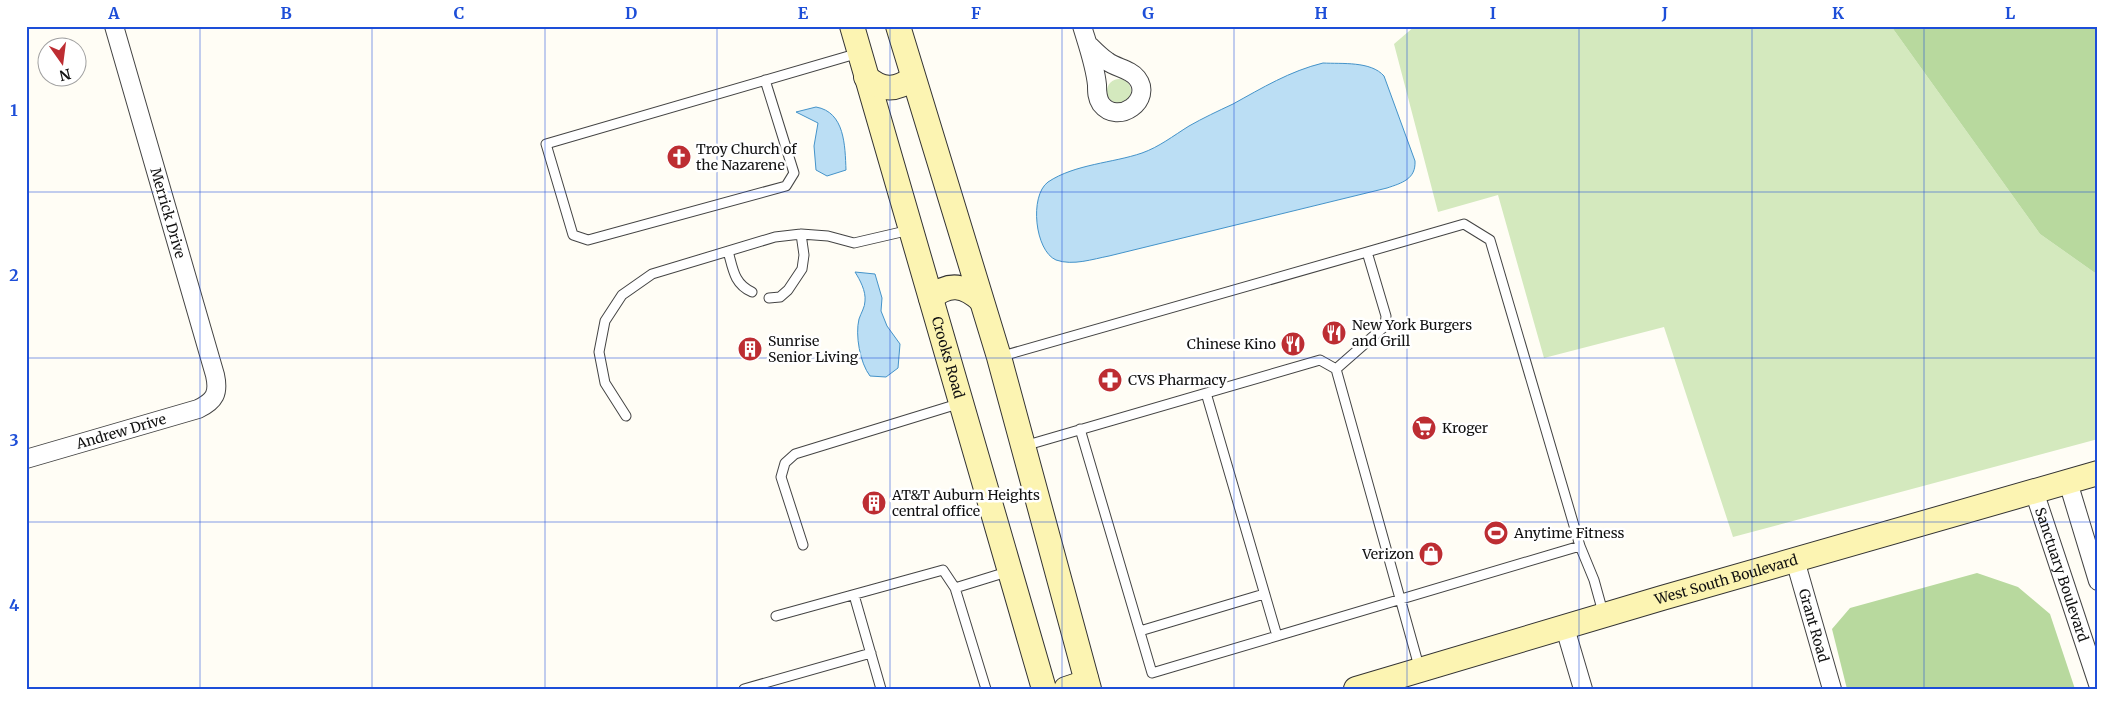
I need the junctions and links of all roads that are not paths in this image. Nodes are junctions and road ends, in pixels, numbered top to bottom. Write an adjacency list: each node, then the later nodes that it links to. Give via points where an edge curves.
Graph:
1 (114, 26): 21 (street, Merrick Drive, via 215,375 217,393)
2 (852, 26): 6 (main road, Crooks Road)
3 (898, 26): 8 (main road)
4 (1082, 26): 5 (street)
5 (1090, 46)
6 (859, 53): 7 (main road, Crooks Road); 9 (lane)
7 (866, 78): 8 (main road, via 886,88 897,88); 10 (main road, Crooks Road)
8 (913, 78): 17 (main road)
9 (765, 80): 9 (lane, via 546,144 573,235 588,240 786,186 794,173)
10 (910, 230): 11 (lane, via 854,243 828,236); 16 (main road, Crooks Road)
11 (801, 234): 12 (lane, via 775,237); 15 (lane, via 802,269 788,290 780,296)
12 (728, 251): 14 (lane, via 736,280 742,288); 23 (lane, via 652,274 622,295 605,320 599,352 605,382)
13 (1367, 252): 18 (lane); 19 (lane, via 1386,316 1385,326); 31 (lane, via 1464,224 1490,240)
14 (752, 292)
15 (768, 298)
16 (931, 298): 17 (main road, via 937,292 954,287 964,288); 22 (main road, Crooks Road)
17 (981, 300): 18 (main road)
18 (999, 357): 25 (main road)
19 (1336, 370): 20 (lane, via 1320,360); 38 (lane)
20 (1206, 393): 24 (lane); 36 (lane)
21 (214, 400): 26 (street, Andrew Drive, via 198,409)
22 (961, 403): 30 (lane, via 795,454 785,463 781,477); 33 (main road, Crooks Road)
23 (626, 416)
24 (1080, 429): 25 (lane); 42 (lane)
25 (1023, 446): 48 (main road)
26 (26, 459)
27 (2098, 473): 28 (main road, West South Boulevard)
28 (2068, 482): 29 (main road, West South Boulevard); 34 (street)
29 (2034, 492): 32 (main road, West South Boulevard); 46 (street, Sanctuary Boulevard)
30 (803, 545)
31 (1580, 546): 38 (lane); 40 (lane)
32 (1795, 560): 40 (main road, West South Boulevard); 54 (street, Grant Road)
33 (1010, 571): 35 (lane); 47 (main road, Crooks Road)
34 (2098, 581)
35 (955, 588): 37 (lane, via 943,570); 51 (lane)
36 (1264, 594): 42 (lane); 43 (lane)
37 (854, 595): 39 (lane); 44 (lane)
38 (1401, 599): 43 (lane); 45 (lane)
39 (776, 616)
40 (1604, 616): 41 (main road, West South Boulevard)
41 (1565, 628): 45 (main road, West South Boulevard); 53 (street)
42 (1140, 631): 43 (lane, via 1152,673)
43 (1277, 636)
44 (871, 653): 49 (lane); 50 (lane)
45 (1420, 670): 52 (main road, West South Boulevard)
46 (2098, 684)
47 (1048, 686)
48 (1080, 686)
49 (744, 689)
50 (882, 689)
51 (986, 689)
52 (1356, 689)
53 (1583, 689)
54 (1832, 689)

